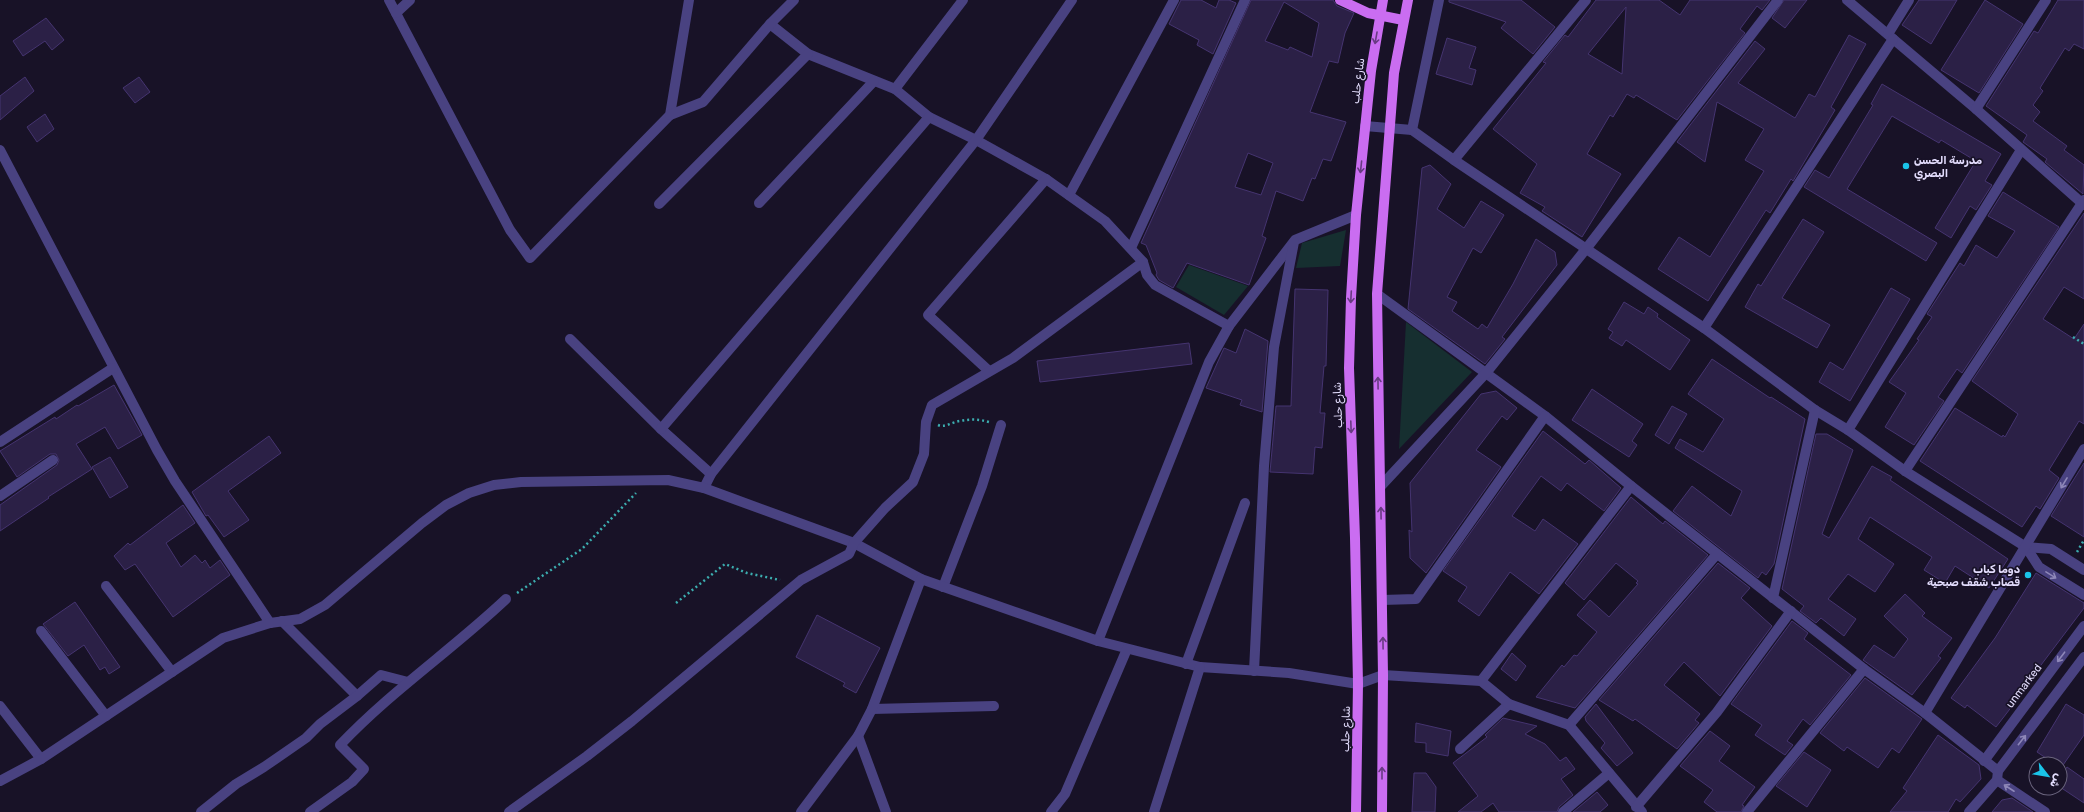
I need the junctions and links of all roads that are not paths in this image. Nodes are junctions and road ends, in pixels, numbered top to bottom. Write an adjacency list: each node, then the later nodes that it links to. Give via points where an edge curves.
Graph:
1 (389, 0): 18 (street)
2 (410, 0): 18 (street)
3 (689, 0): 27 (street)
4 (794, 0): 21 (street)
5 (962, 0): 25 (street)
6 (1072, 0): 32 (street)
7 (1174, 0): 37 (street)
8 (1245, 0): 43 (street)
9 (1340, 0): 19 (main road, via 1368,13)
10 (1384, 0): 19 (main road, شارع حلب)
11 (1408, 0): 20 (main road)
12 (1439, 0): 31 (street)
13 (1586, 0): 35 (street)
14 (1778, 0): 44 (street)
15 (1847, 0): 22 (street)
16 (1909, 0): 22 (street)
17 (2046, 0): 26 (street)
18 (396, 14): 27 (street, via 510,230 530,258)
19 (1380, 15): 20 (main road); 29 (main road, شارع حلب, one-way to 29)
20 (1403, 20): 30 (main road)
21 (770, 24): 23 (street); 27 (street, via 703,102)
22 (1890, 37): 26 (street); 48 (street)
23 (808, 54): 24 (street); 40 (street)
24 (874, 80): 25 (street); 39 (street)
25 (895, 90): 28 (street)
26 (1976, 109): 34 (street)
27 (670, 115)
28 (929, 117): 32 (street); 56 (street)
29 (1365, 126): 30 (street); 41 (main road, شارع حلب, one-way to 41)
30 (1388, 128): 31 (street); 46 (main road)
31 (1412, 130): 35 (street)
32 (976, 140): 36 (street); 62 (street)
33 (0, 150): 50 (street)
34 (2022, 150): 38 (street); 57 (street)
35 (1454, 160): 44 (street)
36 (1046, 179): 37 (street); 51 (street, via 928,315)
37 (1069, 195): 43 (street, via 1105,221)
38 (2083, 202): 61 (street)
39 (760, 203)
40 (659, 204)
41 (1356, 216): 42 (street); 95 (main road, شارع حلب, one-way to 95, via 1349,368)
42 (1295, 240): 47 (street); 90 (street, via 1274,346 1264,466)
43 (1131, 248): 45 (street)
44 (1586, 249): 48 (street); 52 (street)
45 (1143, 262): 47 (street, via 1147,275 1155,285); 51 (street, via 1013,358)
46 (1377, 294): 52 (street); 64 (main road, one-way to 46)
47 (1229, 326): 84 (street, via 1210,362)
48 (1704, 328): 53 (street)
49 (570, 339): 56 (street)
50 (113, 368): 58 (street); 81 (street, via 175,481)
51 (989, 371): 68 (street, via 932,405 926,422 924,454 913,482)
52 (1486, 374): 54 (street); 64 (street)
53 (1815, 410): 57 (street); 76 (street)
54 (1545, 416): 63 (street); 78 (street, via 1416,599)
55 (1001, 425): 74 (street, via 982,486)
56 (661, 429): 62 (street)
57 (1848, 430): 61 (street)
58 (0, 442)
59 (2084, 449): 69 (street, one-way to 69)
60 (53, 460): 66 (street)
61 (1905, 471): 69 (street)
62 (711, 474): 65 (street)
63 (1631, 486): 70 (street); 93 (street)
64 (1380, 487): 78 (main road, one-way to 64)
65 (704, 488): 68 (street); 80 (street, via 668,480 520,482 494,485 446,504 325,605 300,619)
66 (0, 496)
67 (1246, 503): 87 (street)
68 (854, 542): 72 (street); 114 (street, via 849,554 801,580 632,721)
69 (2026, 547): 71 (street, via 2051,549); 75 (street, one-way to 75, via 2039,567); 101 (street)
70 (1717, 554): 76 (street); 103 (street)
71 (2084, 570)
72 (921, 579): 74 (street); 100 (street)
73 (106, 586): 91 (street)
74 (943, 587): 84 (street)
75 (2084, 595)
76 (1773, 598): 79 (street)
77 (506, 599): 94 (street, via 473,631)
78 (1382, 600): 92 (main road, one-way to 78)
79 (1791, 611): 89 (street); 111 (street, via 1717,712)
80 (282, 621): 81 (street); 96 (street)
81 (270, 624): 91 (street, via 223,638)
82 (2084, 626): 107 (street, unmarked, one-way to 107)
83 (41, 630): 102 (street)
84 (1098, 641): 85 (street)
85 (1127, 649): 87 (street); 117 (street, via 1065,794)
86 (2084, 657): 109 (street, one-way to 86)
87 (1186, 664): 88 (street)
88 (1200, 667): 90 (street); 118 (street)
89 (1864, 669): 101 (street); 122 (street)
90 (1254, 671): 95 (street, via 1289,673)
91 (172, 672): 102 (street)
92 (1383, 675): 93 (street); 95 (street); 120 (main road, one-way to 92)
93 (1481, 681): 97 (street)
94 (408, 682): 96 (street, via 381,675); 113 (street, via 368,716 340,745 364,769 352,782)
95 (1358, 684): 119 (main road, شارع حلب)
96 (357, 696): 112 (street, via 306,738 280,754 264,768 236,784)
97 (1509, 704): 103 (street); 105 (street)
98 (0, 706): 106 (street)
99 (994, 706): 100 (street)
100 (872, 709): 104 (street)
101 (1925, 714): 107 (street)
102 (106, 716): 106 (street)
103 (1569, 725): 108 (street)
104 (858, 736): 115 (street); 116 (street)
105 (1460, 749)
106 (41, 759): 110 (street)
107 (1984, 761): 109 (street)
108 (1609, 773): 111 (street); 121 (street)
109 (1997, 775): 123 (street); 124 (street, one-way to 109)
110 (0, 781)
111 (1639, 809)
112 (201, 812)
113 (310, 812)
114 (509, 812)
115 (801, 812)
116 (886, 812)
117 (1051, 812)
118 (1154, 812)
119 (1356, 812)
120 (1382, 812)
121 (1563, 812)
122 (1747, 812)
123 (1969, 812)
124 (2045, 812)

